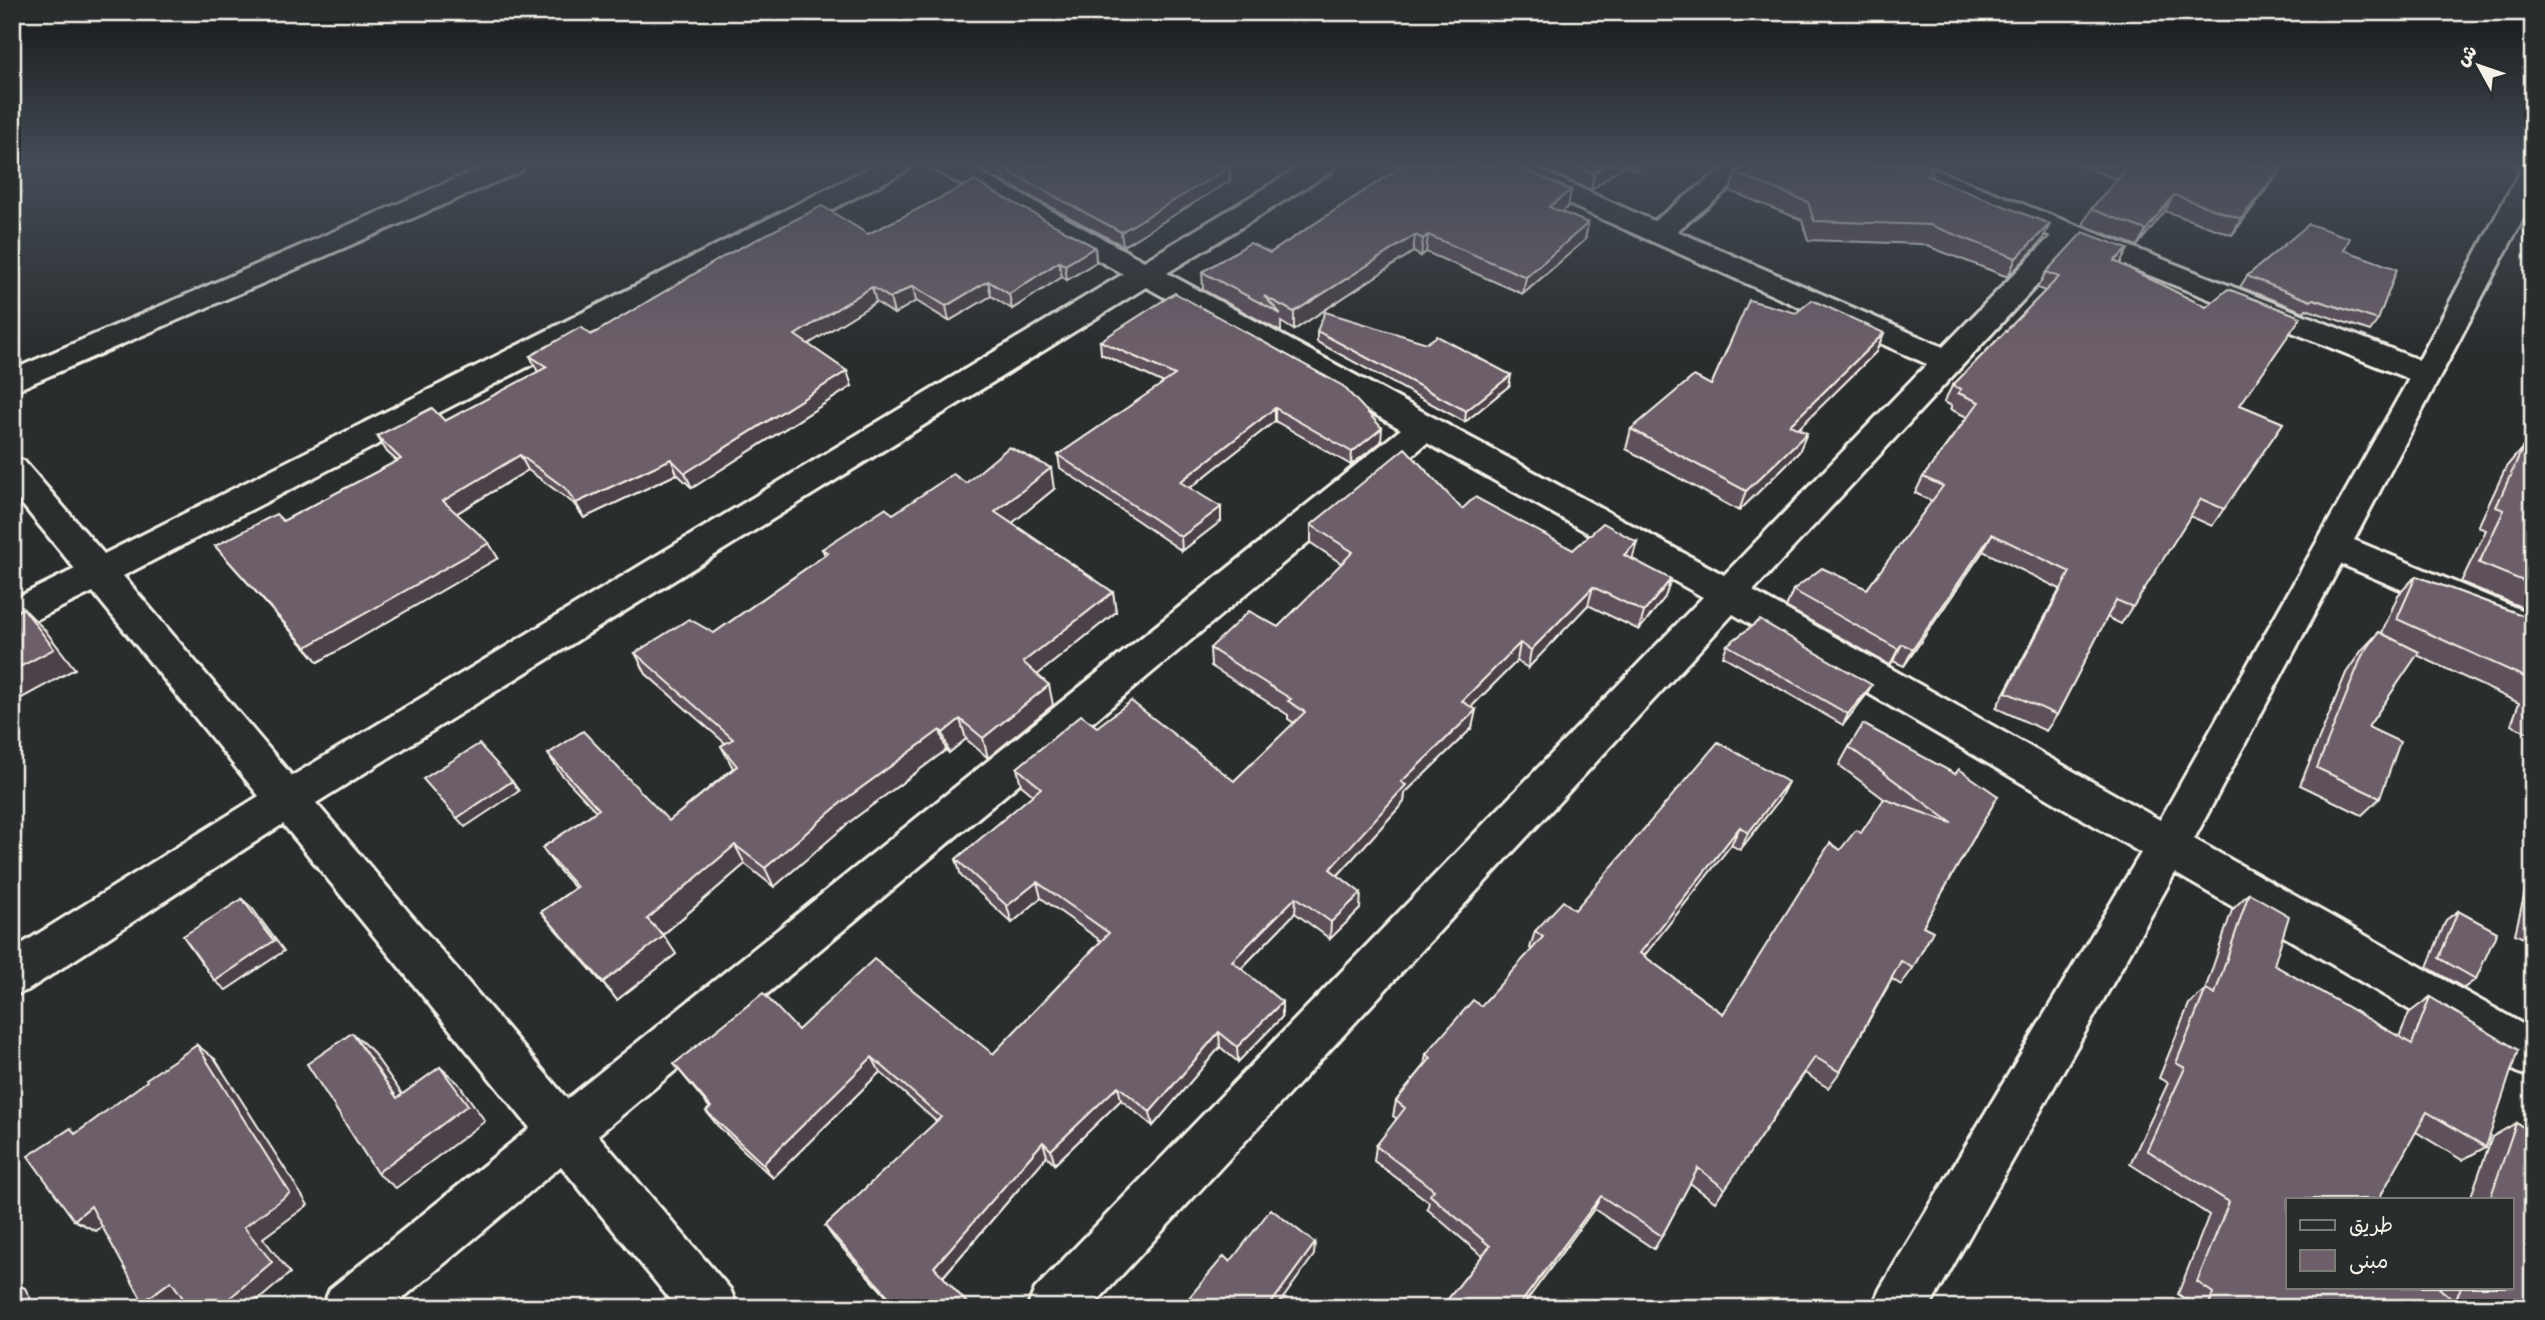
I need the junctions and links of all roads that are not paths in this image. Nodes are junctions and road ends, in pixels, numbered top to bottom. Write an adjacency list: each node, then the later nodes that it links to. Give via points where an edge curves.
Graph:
1 (369, 227): 14 (street)
2 (775, 227): 18 (street)
3 (1060, 227): 11 (street)
4 (1221, 227): 11 (street)
5 (1646, 227): 9 (street)
6 (1665, 227): 9 (street)
7 (2057, 227): 10 (street)
8 (2505, 227): 13 (street)
9 (1658, 232): 12 (street)
10 (2071, 232): 12 (street); 13 (street)
11 (1145, 273): 15 (street); 22 (street)
12 (1948, 361): 19 (street)
13 (2427, 375): 17 (street)
14 (12, 382)
15 (1425, 427): 19 (street); 26 (street)
16 (12, 469): 18 (street)
17 (2333, 546): 21 (street); 23 (street)
18 (99, 572): 20 (street); 22 (street)
19 (1730, 595): 23 (street); 29 (street)
20 (12, 617)
21 (2533, 631)
22 (287, 800): 24 (street); 26 (street)
23 (2166, 848): 25 (street); 30 (street)
24 (12, 975)
25 (2533, 1056)
26 (566, 1133): 27 (street); 28 (street)
27 (349, 1308)
28 (711, 1308)
29 (1054, 1308)
30 (1899, 1308)

